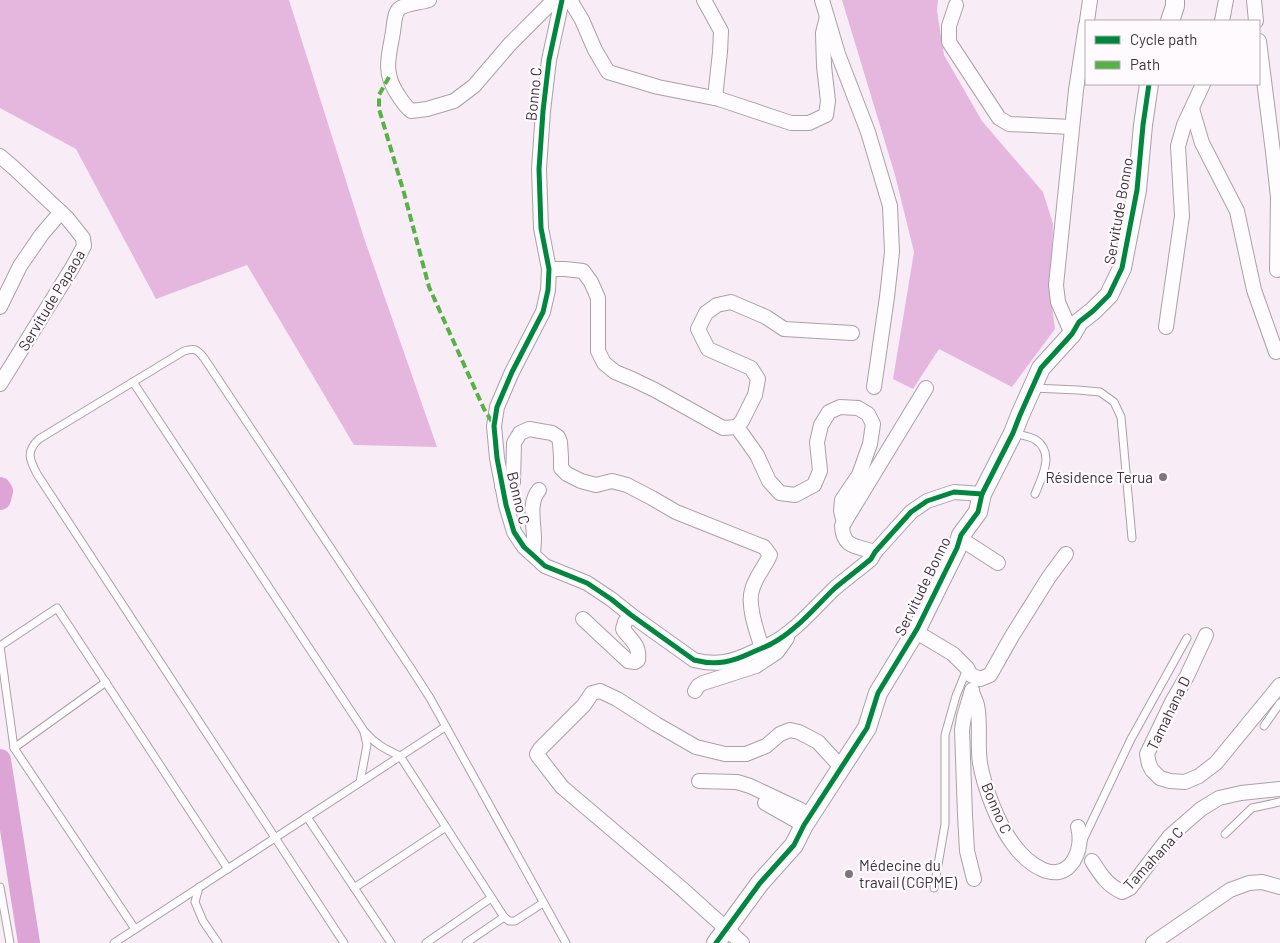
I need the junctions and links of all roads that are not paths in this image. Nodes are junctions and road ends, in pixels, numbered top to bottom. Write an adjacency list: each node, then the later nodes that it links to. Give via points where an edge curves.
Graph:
1 (428, 0): 2 (street, via 399,9 393,29 387,68 394,88 410,111 454,101 474,86)
2 (554, 0)
3 (562, 0): 26 (street, Bonno C, via 549,60 540,169 541,227)
4 (570, 0): 21 (street, via 608,72 658,87)
5 (704, 0): 21 (street, via 721,31)
6 (822, 0): 12 (street)
7 (1090, 0): 13 (street)
8 (1175, 0): 14 (street)
9 (1226, 0): 15 (street)
10 (1254, 0): 16 (street)
11 (956, 5): 23 (street, via 949,26 949,42 999,118 1009,124)
12 (826, 17): 21 (street, via 823,33 828,101 826,115 809,123 791,123); 35 (street, via 868,132 890,206 891,261)
13 (1087, 20)
14 (1170, 20)
15 (1222, 20)
16 (1256, 20)
17 (1085, 32): 23 (street)
18 (1260, 49): 27 (street, via 1278,198)
19 (1149, 85): 31 (street, Servitude Bonno, via 1137,190 1122,268 1109,295)
20 (1203, 85): 22 (street)
21 (715, 98)
22 (1192, 109): 29 (street, via 1178,146 1182,216); 32 (street, via 1202,143 1238,211 1254,290)
23 (1072, 127): 31 (street, via 1056,285 1058,302)
24 (0, 156): 25 (street, Servitude Papaoa)
25 (61, 212): 28 (street, via 20,266); 34 (street, Servitude Papaoa, via 84,238 84,246)
26 (550, 269): 38 (street, via 582,271 591,282 598,298 598,352 614,372 655,390 724,428); 40 (street, Bonno C, via 543,312 498,407 494,426)
27 (1277, 270)
28 (0, 307)
29 (1166, 327)
30 (852, 333): 38 (street, via 784,329 766,317 731,302 717,305 706,313 698,329 708,349 751,368 758,379 756,395)
31 (1072, 334): 37 (street, Servitude Bonno, via 1041,368)
32 (1276, 352)
33 (133, 382): 65 (lane, via 184,351 198,350 412,670); 66 (lane); 80 (lane, via 39,439 32,445 32,464)
34 (0, 384)
35 (874, 387)
36 (926, 388): 44 (street)
37 (1032, 388): 39 (street, Servitude Bonno); 46 (lane, via 1100,392 1114,402 1121,417)
38 (736, 427): 44 (street, via 757,455 769,481 780,493 795,495 814,485 820,471 817,442 821,425 829,412 840,407 858,408 868,414 873,424 870,444 859,475 842,500)
39 (1013, 433): 42 (street, Servitude Bonno); 43 (lane, via 1036,440 1045,450 1047,459)
40 (502, 486): 49 (street, Bonno C, via 514,532); 57 (street, via 512,485 514,443 520,433 529,429 552,433 560,442 561,468 580,481 596,485 612,481 627,485 676,512 764,547 770,555 751,591 750,603)
41 (538, 490): 49 (street, via 532,516)
42 (982, 494): 45 (street, Servitude Bonno, via 978,512); 47 (street, Bonno C, via 954,492 927,501 911,512)
43 (1036, 494)
44 (844, 523): 47 (street, via 842,534 845,540 854,547)
45 (961, 535): 50 (street, via 964,541); 54 (street, Servitude Bonno)
46 (1132, 538)
47 (875, 552): 53 (street, Bonno C)
48 (1066, 554): 58 (street, via 990,675 980,679)
49 (533, 556): 51 (street, Bonno C, via 545,566 587,583)
50 (998, 563)
51 (630, 615): 52 (street, via 623,628 636,645 636,662 628,661); 57 (street, Bonno C, via 685,655 706,664 721,664)
52 (583, 619)
53 (793, 629): 57 (street, Bonno C); 61 (street, via 780,648 756,666 703,683)
54 (917, 629): 58 (street, via 953,654); 69 (street, Servitude Bonno, via 878,693 867,728)
55 (1206, 635): 60 (street, Tamahana D, via 1147,754 1152,770 1160,778 1185,782 1216,763)
56 (1187, 638): 81 (lane, via 1131,739)
57 (762, 648)
58 (969, 672): 62 (street); 89 (lane, via 956,696 945,735 945,824)
59 (106, 682): 67 (lane); 67 (lane, via 57,608 0,646); 83 (lane)
60 (1280, 685)
61 (695, 691)
62 (972, 691): 81 (street, Bonno C, via 977,706 980,763 998,816 1013,844 1039,868 1054,873 1066,869); 84 (street, via 962,730 967,851)
63 (1280, 703): 64 (lane)
64 (1264, 726)
65 (445, 727): 68 (lane); 91 (lane)
66 (364, 731): 68 (lane, via 373,741); 71 (lane, via 367,745)
67 (14, 748): 93 (lane)
68 (400, 756): 71 (lane); 78 (lane)
69 (841, 767): 76 (street, Servitude Bonno); 94 (street, via 818,742 790,730 766,746 746,754 725,754 696,747 600,691 592,693 540,749 538,756 562,787 680,888)
70 (699, 781): 76 (street, via 737,782 750,786 799,809)
71 (360, 782): 75 (lane)
72 (1280, 789): 82 (street, Tamahana C, via 1219,798 1202,809 1170,836 1130,888 1122,892 1105,881)
73 (751, 796): 76 (street)
74 (1280, 802): 79 (lane, via 1252,808)
75 (307, 817): 80 (lane); 88 (lane)
76 (807, 820): 94 (street, Servitude Bonno, via 794,844)
77 (1078, 826): 81 (street)
78 (446, 827): 88 (lane); 90 (lane)
79 (1225, 834)
80 (276, 838): 83 (lane); 98 (lane)
81 (1077, 852)
82 (1092, 861)
83 (228, 869): 86 (lane)
84 (974, 879)
85 (0, 886): 95 (lane)
86 (199, 887): 93 (lane); 97 (lane, via 195,902)
87 (1280, 887): 104 (street, via 1262,882 1230,890)
88 (354, 888): 99 (lane)
89 (934, 888)
90 (492, 898): 92 (lane); 100 (lane)
91 (543, 903): 92 (lane, via 515,921); 102 (lane)
92 (504, 917): 101 (lane)
93 (136, 929): 96 (lane)
94 (720, 936): 103 (street)
95 (10, 943)
96 (114, 943)
97 (218, 943)
98 (344, 943)
99 (391, 943)
100 (426, 943)
101 (466, 943)
102 (566, 943)
103 (742, 943)
104 (1153, 943)

